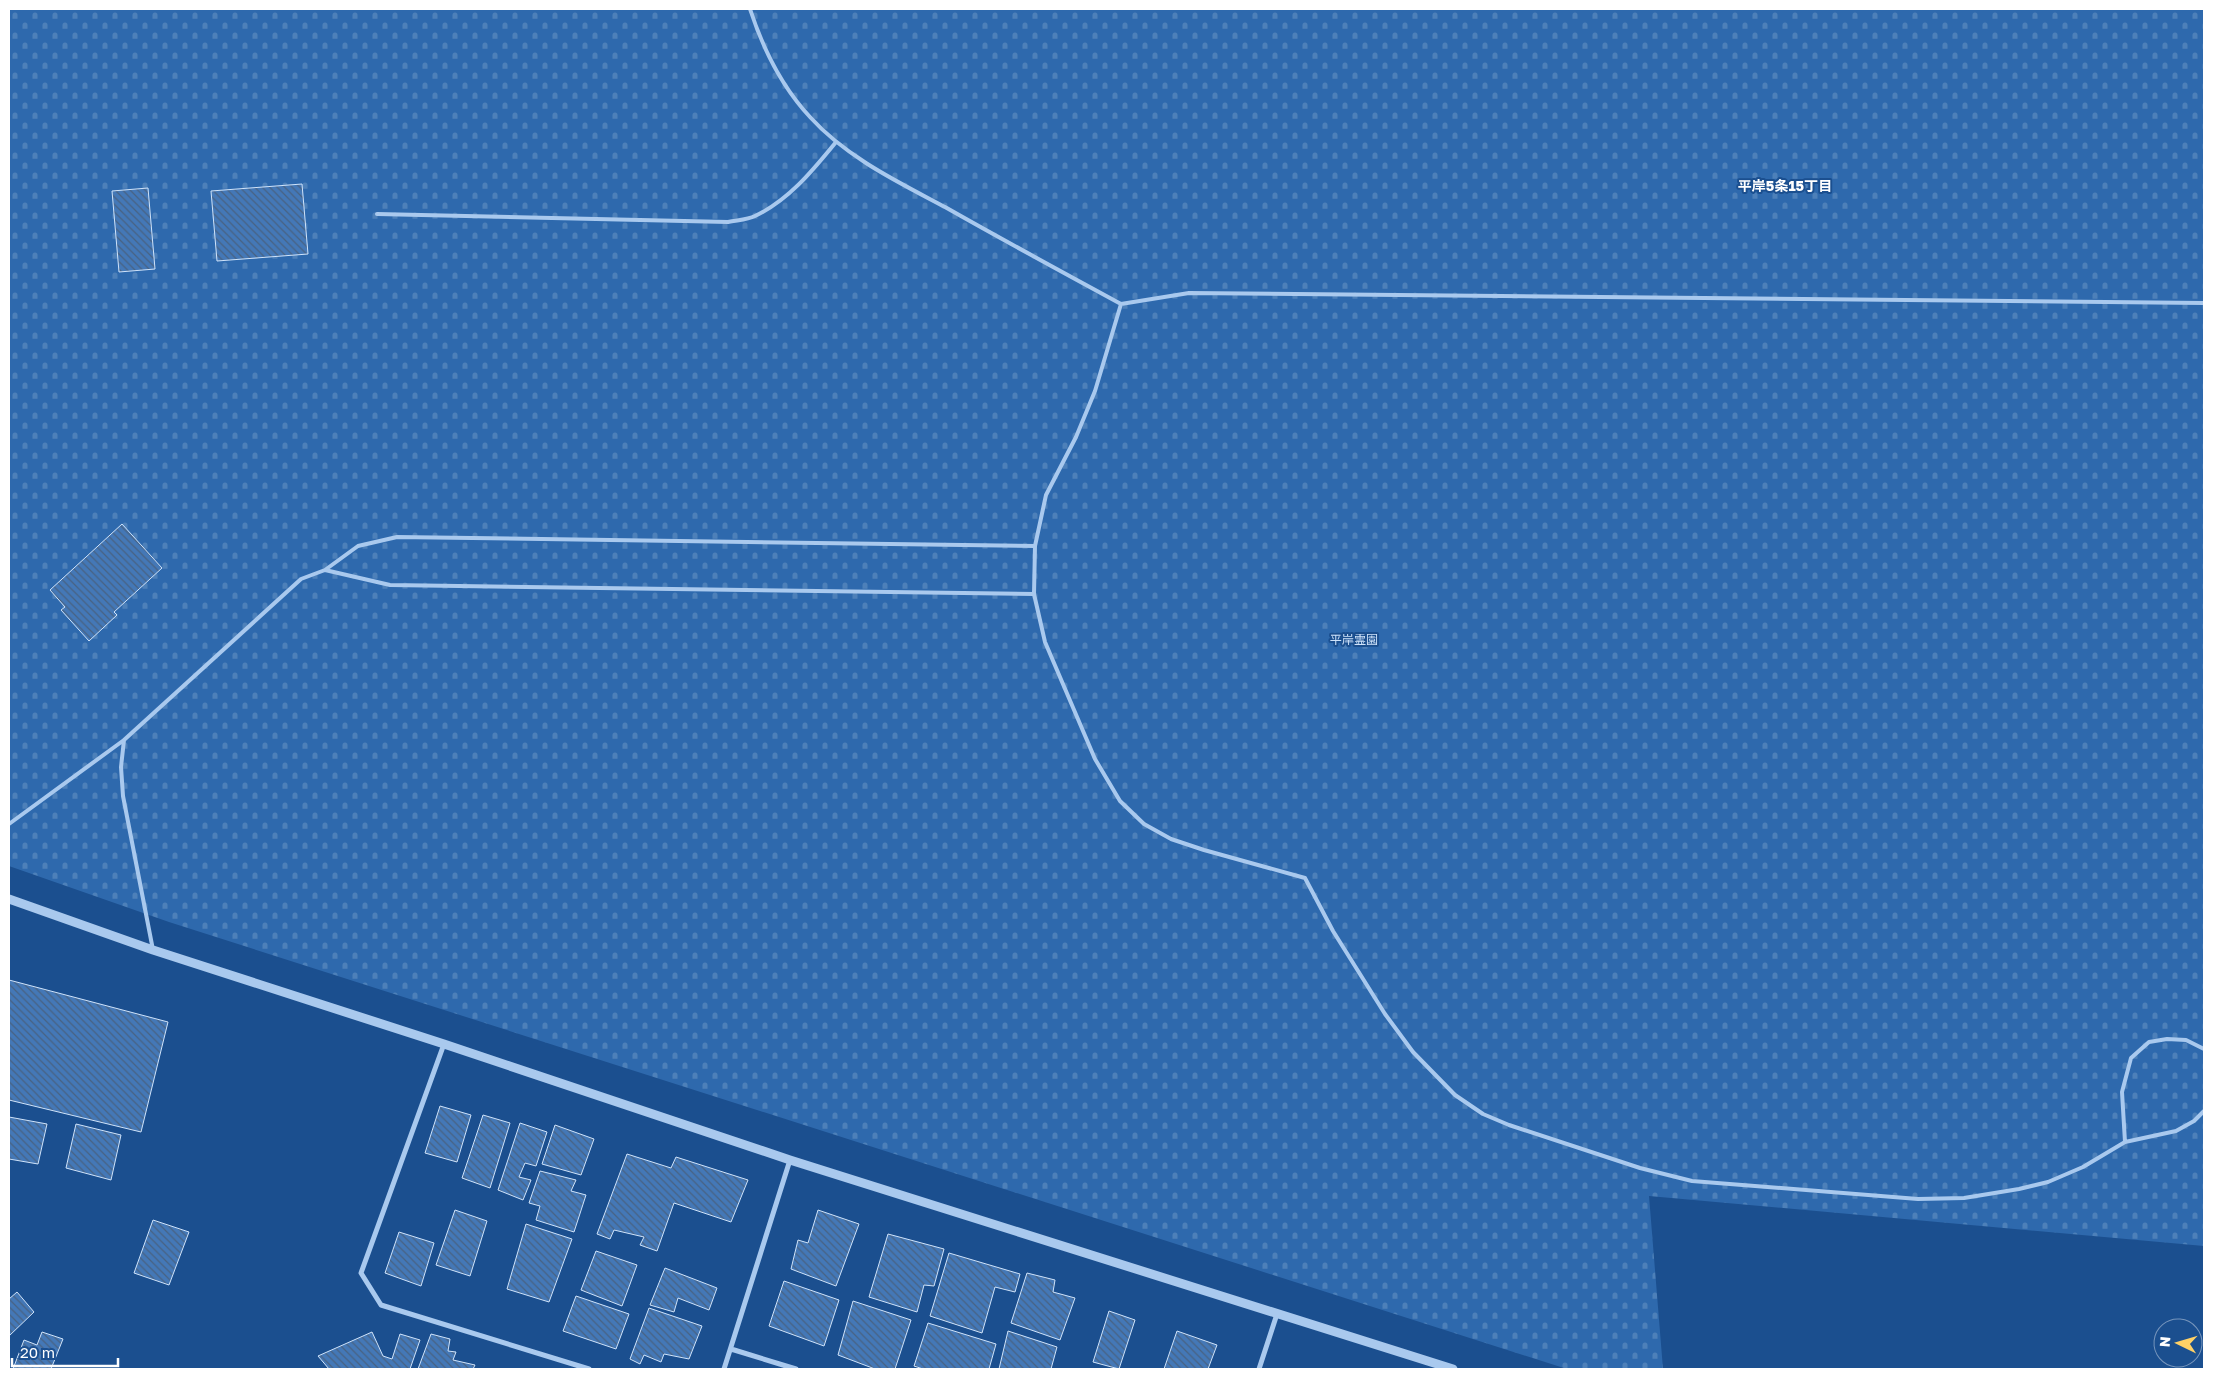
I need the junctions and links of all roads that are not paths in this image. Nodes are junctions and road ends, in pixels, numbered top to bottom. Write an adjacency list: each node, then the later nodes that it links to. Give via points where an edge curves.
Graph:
1 (750, 9): 2 (lane, via 779,77 810,117)
2 (836, 142): 3 (lane, via 806,178 774,206 753,217 728,222); 5 (lane, via 902,183)
3 (377, 214)
4 (2204, 303): 5 (lane, via 1189,292)
5 (1121, 304): 6 (lane, via 1076,437 1046,495)
6 (1035, 546): 7 (lane, via 397,537 358,546); 8 (lane)
7 (325, 570): 8 (lane, via 390,585); 9 (lane, via 302,579)
8 (1034, 594): 16 (lane, via 1045,642 1095,759 1120,801 1144,824 1171,839 1305,878 1338,939 1413,1052 1455,1095 1483,1114 1509,1126 1640,1168 1692,1181 1918,1199 1964,1198 2048,1182)
9 (124, 740): 10 (lane); 12 (lane, via 121,767 123,796)
10 (9, 824)
11 (9, 899): 12 (street)
12 (153, 950): 13 (street)
13 (444, 1044): 17 (street); 20 (street, via 361,1273 381,1305)
14 (2204, 1049): 16 (lane, via 2186,1040 2167,1038 2149,1042 2131,1058 2122,1092)
15 (2204, 1111): 16 (lane, via 2176,1131)
16 (2125, 1142)
17 (790, 1160): 18 (street); 19 (street)
18 (1277, 1314): 23 (street); 24 (street)
19 (731, 1349): 21 (street); 22 (street)
20 (589, 1369)
21 (724, 1369)
22 (796, 1369)
23 (1259, 1369)
24 (1453, 1369)

